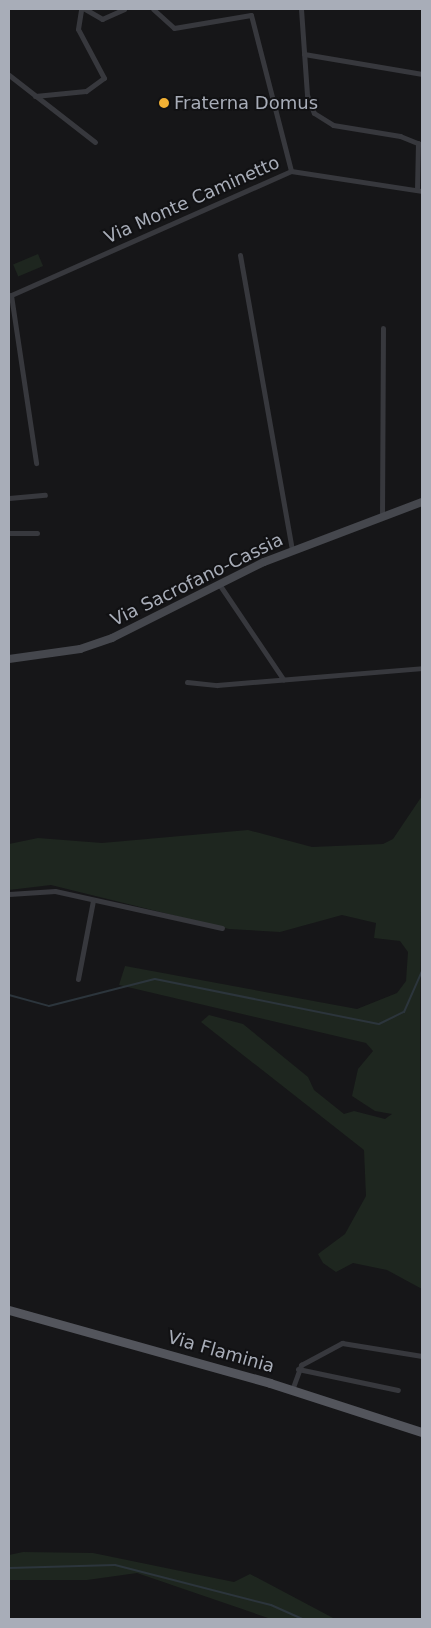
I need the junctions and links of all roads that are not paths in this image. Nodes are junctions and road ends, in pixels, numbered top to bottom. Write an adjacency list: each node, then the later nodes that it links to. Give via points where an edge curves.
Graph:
1 (81, 9): 9 (street, via 78,29 104,78 86,91)
2 (85, 9): 3 (street, via 102,19)
3 (124, 9)
4 (153, 9): 12 (street, via 174,28 251,16)
5 (301, 9): 6 (street)
6 (304, 54): 7 (street); 11 (street, via 308,102 322,121)
7 (422, 74)
8 (9, 75): 9 (street)
9 (35, 96): 10 (street)
10 (94, 142)
11 (420, 144): 13 (street)
12 (291, 171): 13 (street, Via Monte Caminetto); 15 (street, Via Monte Caminetto)
13 (419, 190)
14 (240, 255): 24 (street)
15 (10, 295): 17 (street)
16 (383, 328): 21 (street)
17 (36, 463)
18 (45, 495): 19 (street)
19 (9, 498)
20 (422, 502): 21 (street, Via Sacrofano-Cassia)
21 (382, 517): 24 (street, Via Sacrofano-Cassia)
22 (9, 533): 23 (street)
23 (37, 533)
24 (292, 551): 25 (street, Via Sacrofano-Cassia)
25 (219, 584): 26 (street, Via Sacrofano-Cassia, via 112,638 80,649); 28 (street)
26 (9, 659)
27 (422, 668): 28 (street)
28 (283, 679): 29 (street, via 200,686)
29 (187, 682)
30 (9, 894): 31 (street, via 46,890)
31 (93, 900): 32 (street); 33 (street)
32 (222, 928)
33 (78, 979)
34 (9, 1310): 37 (main road, Via Flaminia)
35 (422, 1356): 36 (street, via 346,1343 324,1350)
36 (298, 1369): 37 (street); 38 (street)
37 (292, 1390): 39 (main road, Via Flaminia)
38 (398, 1390)
39 (422, 1432)

